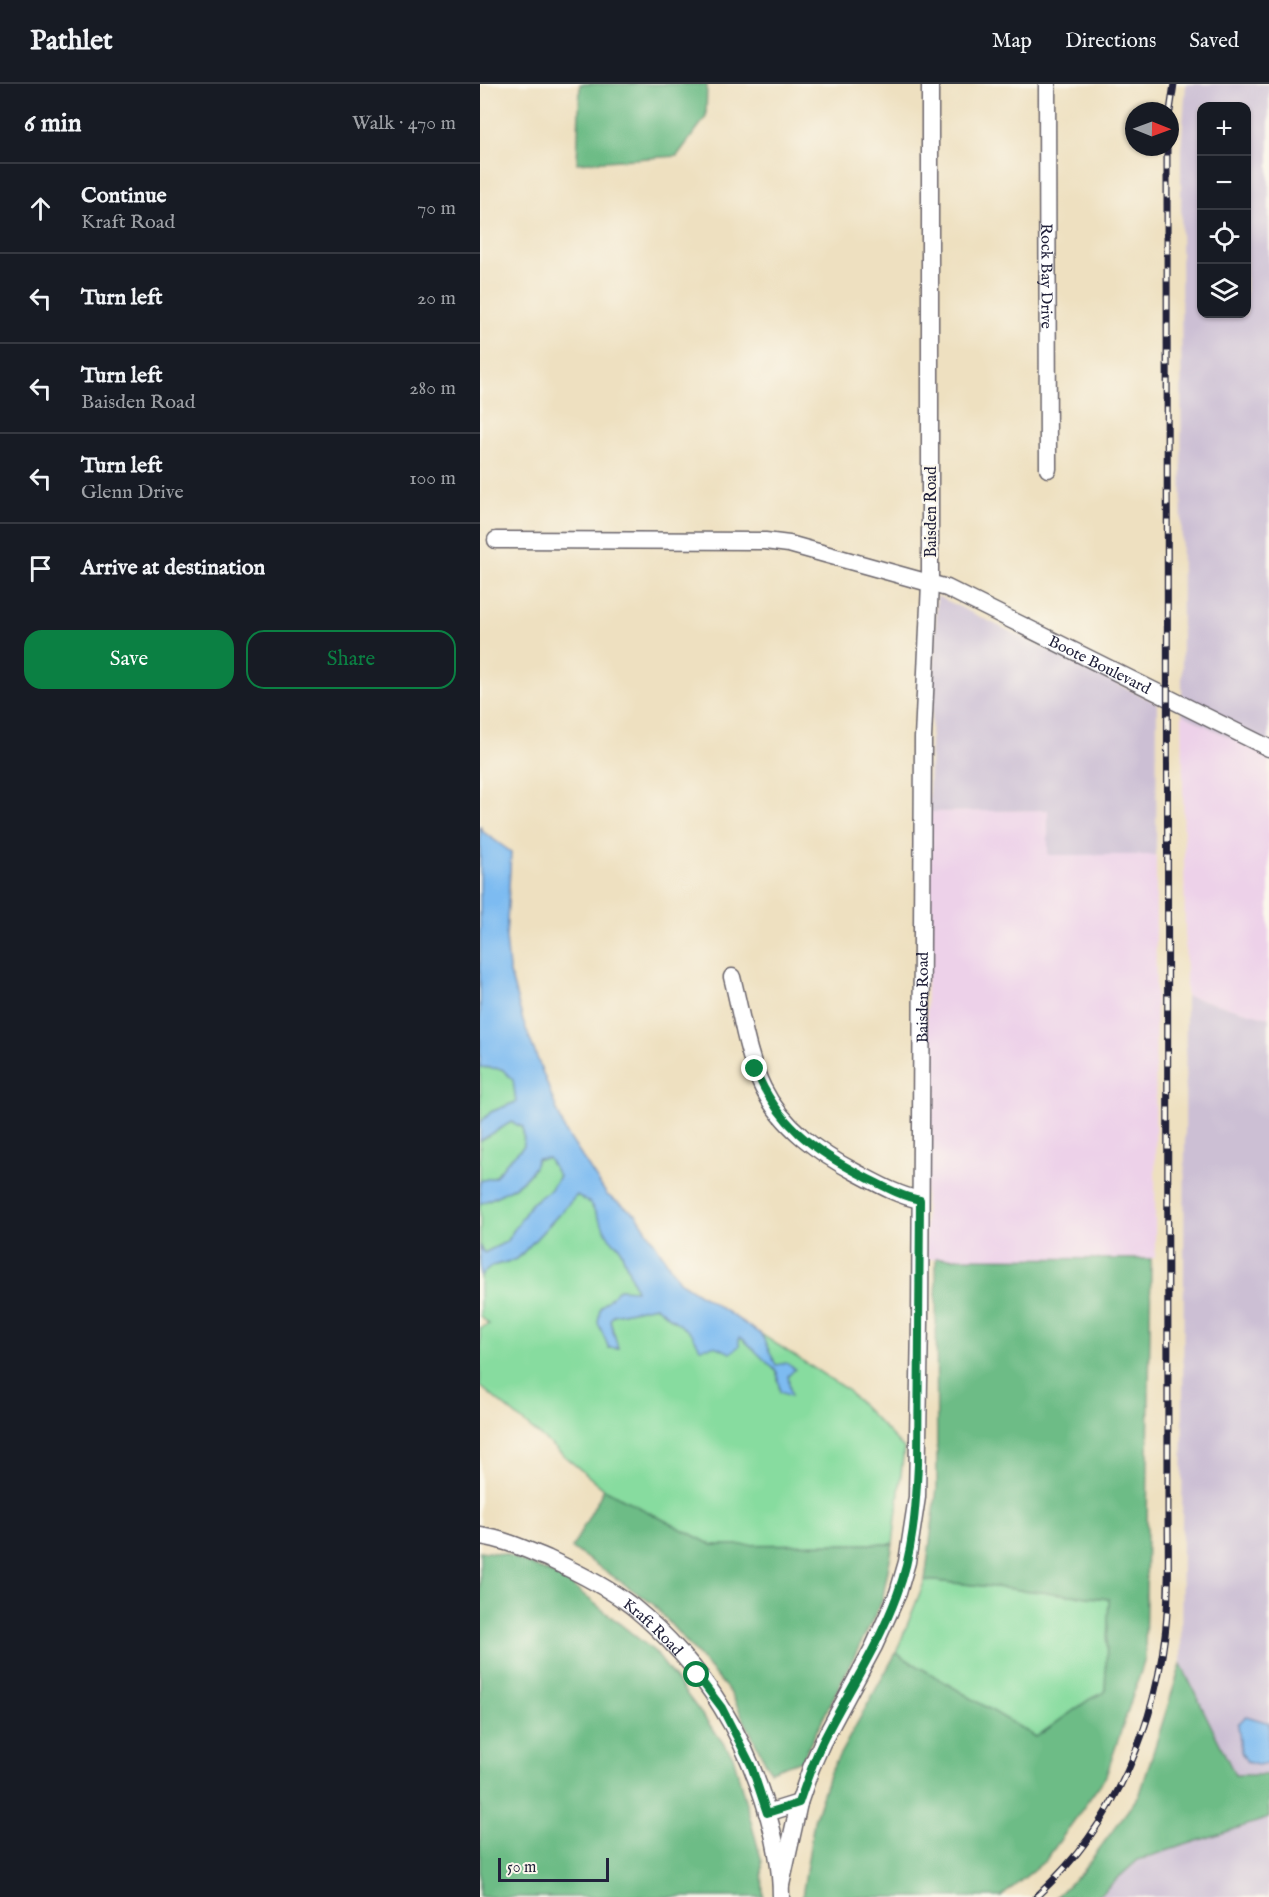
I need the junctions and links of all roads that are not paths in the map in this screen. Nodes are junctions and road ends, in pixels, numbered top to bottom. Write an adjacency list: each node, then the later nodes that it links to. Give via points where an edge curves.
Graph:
1 (930, 84): 5 (street, Baisden Road)
2 (1047, 84): 3 (street, Rock Bay Drive)
3 (1048, 469)
4 (496, 540): 5 (street, Boote Boulevard, via 765,541 789,544)
5 (930, 583): 6 (street, Boote Boulevard); 8 (street, Baisden Road, via 923,738)
6 (1269, 748)
7 (732, 977): 8 (street, via 755,1069 784,1120 840,1164 903,1197)
8 (920, 1200): 10 (street, Baisden Road, via 918,1464 907,1562 887,1619 822,1743)
9 (480, 1536): 11 (street, Kraft Road, via 520,1547 590,1579 630,1605 662,1633 722,1708 751,1765)
10 (799, 1803): 11 (street); 12 (street, Baisden Road)
11 (767, 1813): 12 (street, Kraft Road)
12 (781, 1891)

